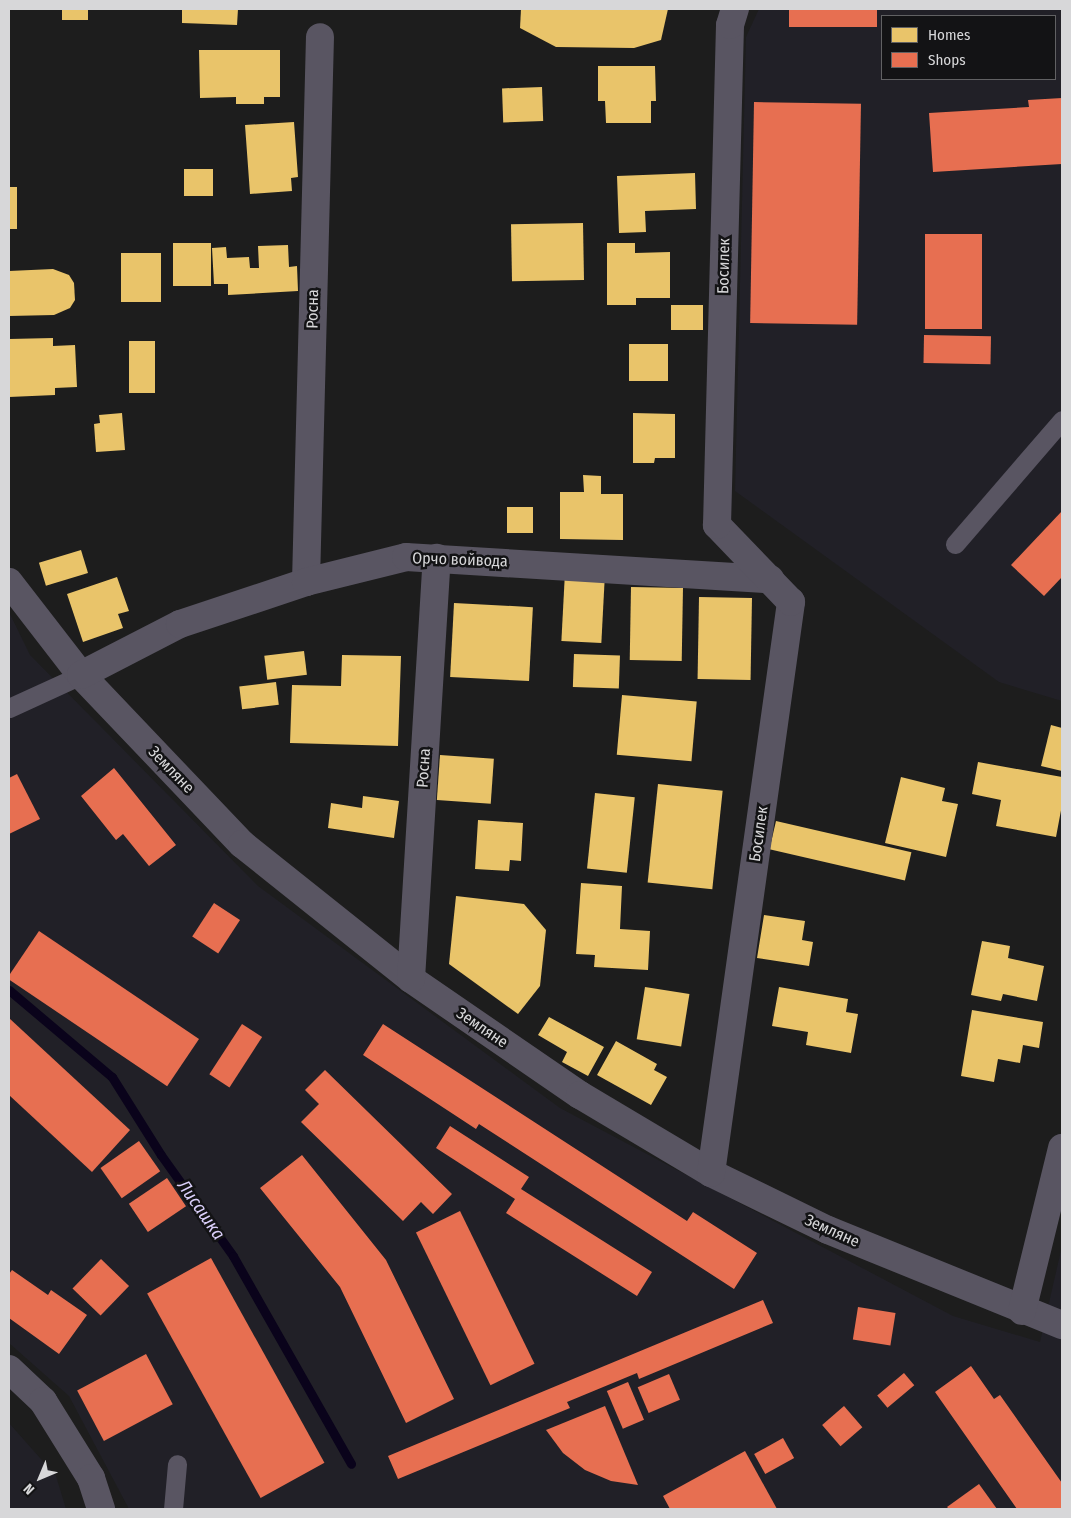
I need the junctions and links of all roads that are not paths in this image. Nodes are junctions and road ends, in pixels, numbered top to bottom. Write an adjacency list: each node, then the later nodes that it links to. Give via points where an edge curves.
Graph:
1 (735, 9): 4 (street, Босилек, via 730,25)
2 (320, 37): 10 (street, Росна)
3 (1062, 420): 5 (lane)
4 (717, 525): 7 (street, Босилек); 8 (street, Босилек)
5 (955, 544)
6 (437, 558): 7 (street, Орчо войвода); 10 (street, Орчо войвода, via 406,557); 13 (street, Росна)
7 (717, 575): 8 (street, Орчо войвода)
8 (770, 579): 15 (street, Босилек, via 791,602)
9 (9, 582): 11 (street, Земляне)
10 (306, 582): 11 (street, Орчо войвода, via 180,624)
11 (81, 675): 12 (lane); 13 (street, Земляне, via 242,844)
12 (9, 708)
13 (410, 979): 15 (street, Земляне, via 580,1095)
14 (1062, 1148): 16 (street)
15 (711, 1173): 16 (street, Земляне, via 828,1230)
16 (1022, 1311): 17 (street, Земляне)
17 (1062, 1325)
18 (9, 1369): 20 (street, via 43,1401 91,1478)
19 (177, 1464): 21 (lane)
20 (101, 1509)
21 (173, 1509)

